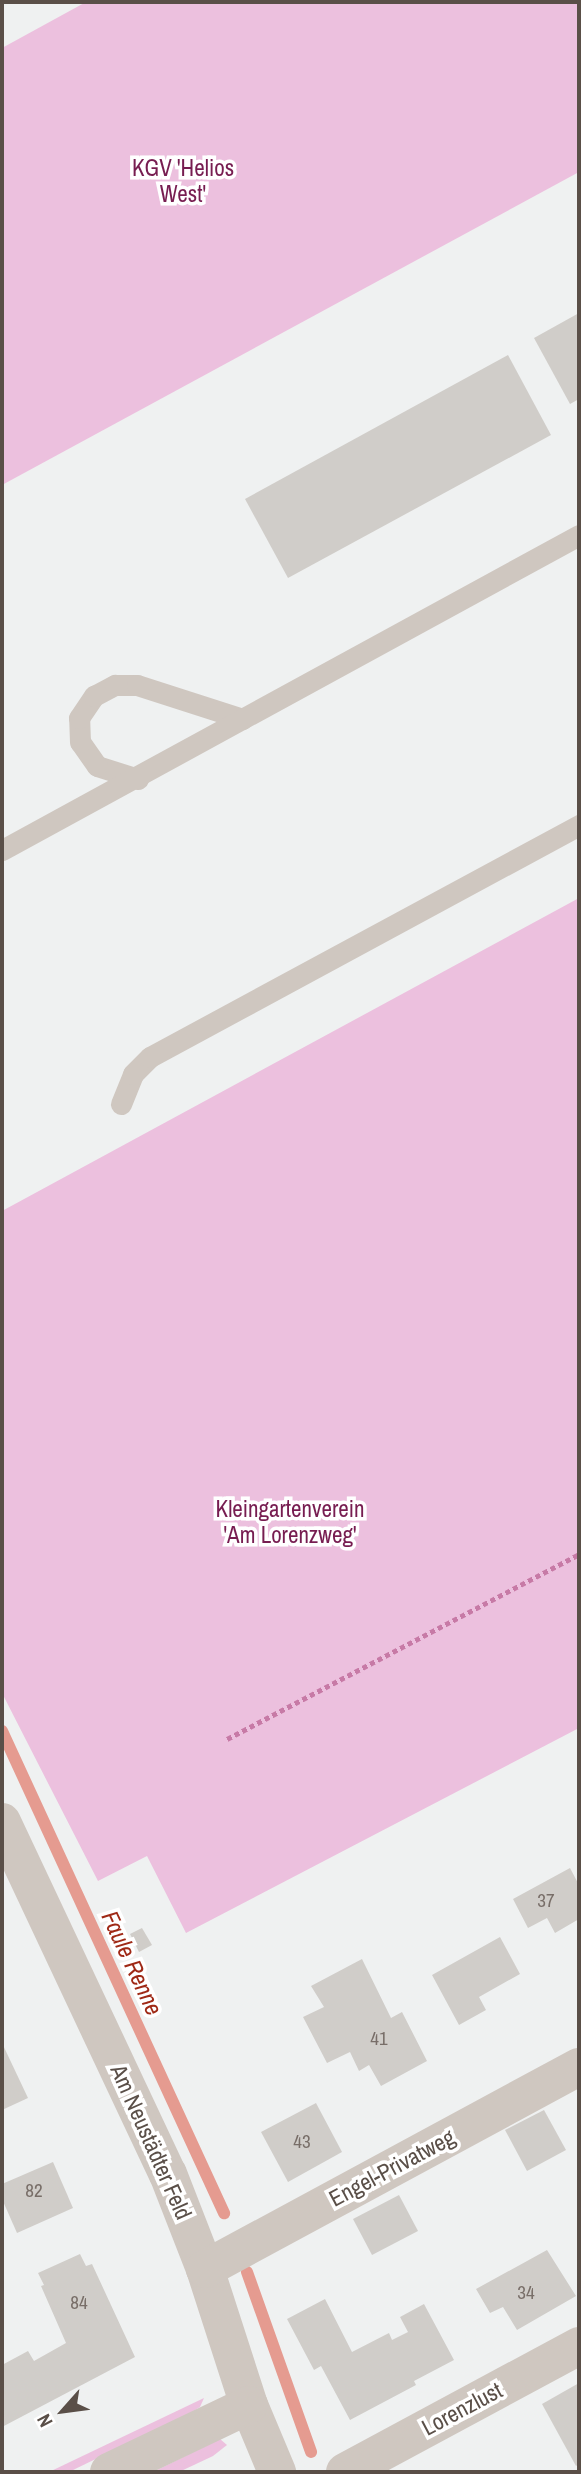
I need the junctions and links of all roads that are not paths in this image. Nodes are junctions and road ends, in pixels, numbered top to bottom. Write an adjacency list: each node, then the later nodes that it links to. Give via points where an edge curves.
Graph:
1 (579, 535): 2 (lane)
2 (243, 719): 3 (lane); 3 (lane, via 137,685 115,685 94,696 79,718 80,743 97,766)
3 (138, 779): 5 (lane)
4 (579, 825): 6 (lane, via 149,1056 133,1074)
5 (2, 850)
6 (121, 1104)
7 (2, 1822): 9 (street, Am Neustädter Feld, via 168,2174)
8 (579, 2067): 9 (street, Engel-Privatweg)
9 (205, 2269): 11 (street, Am Neustädter Feld)
10 (579, 2346): 14 (street, Lorenzlust)
11 (249, 2404): 12 (street); 13 (street, Am Neustädter Feld)
12 (108, 2472)
13 (276, 2472)
14 (345, 2472)

